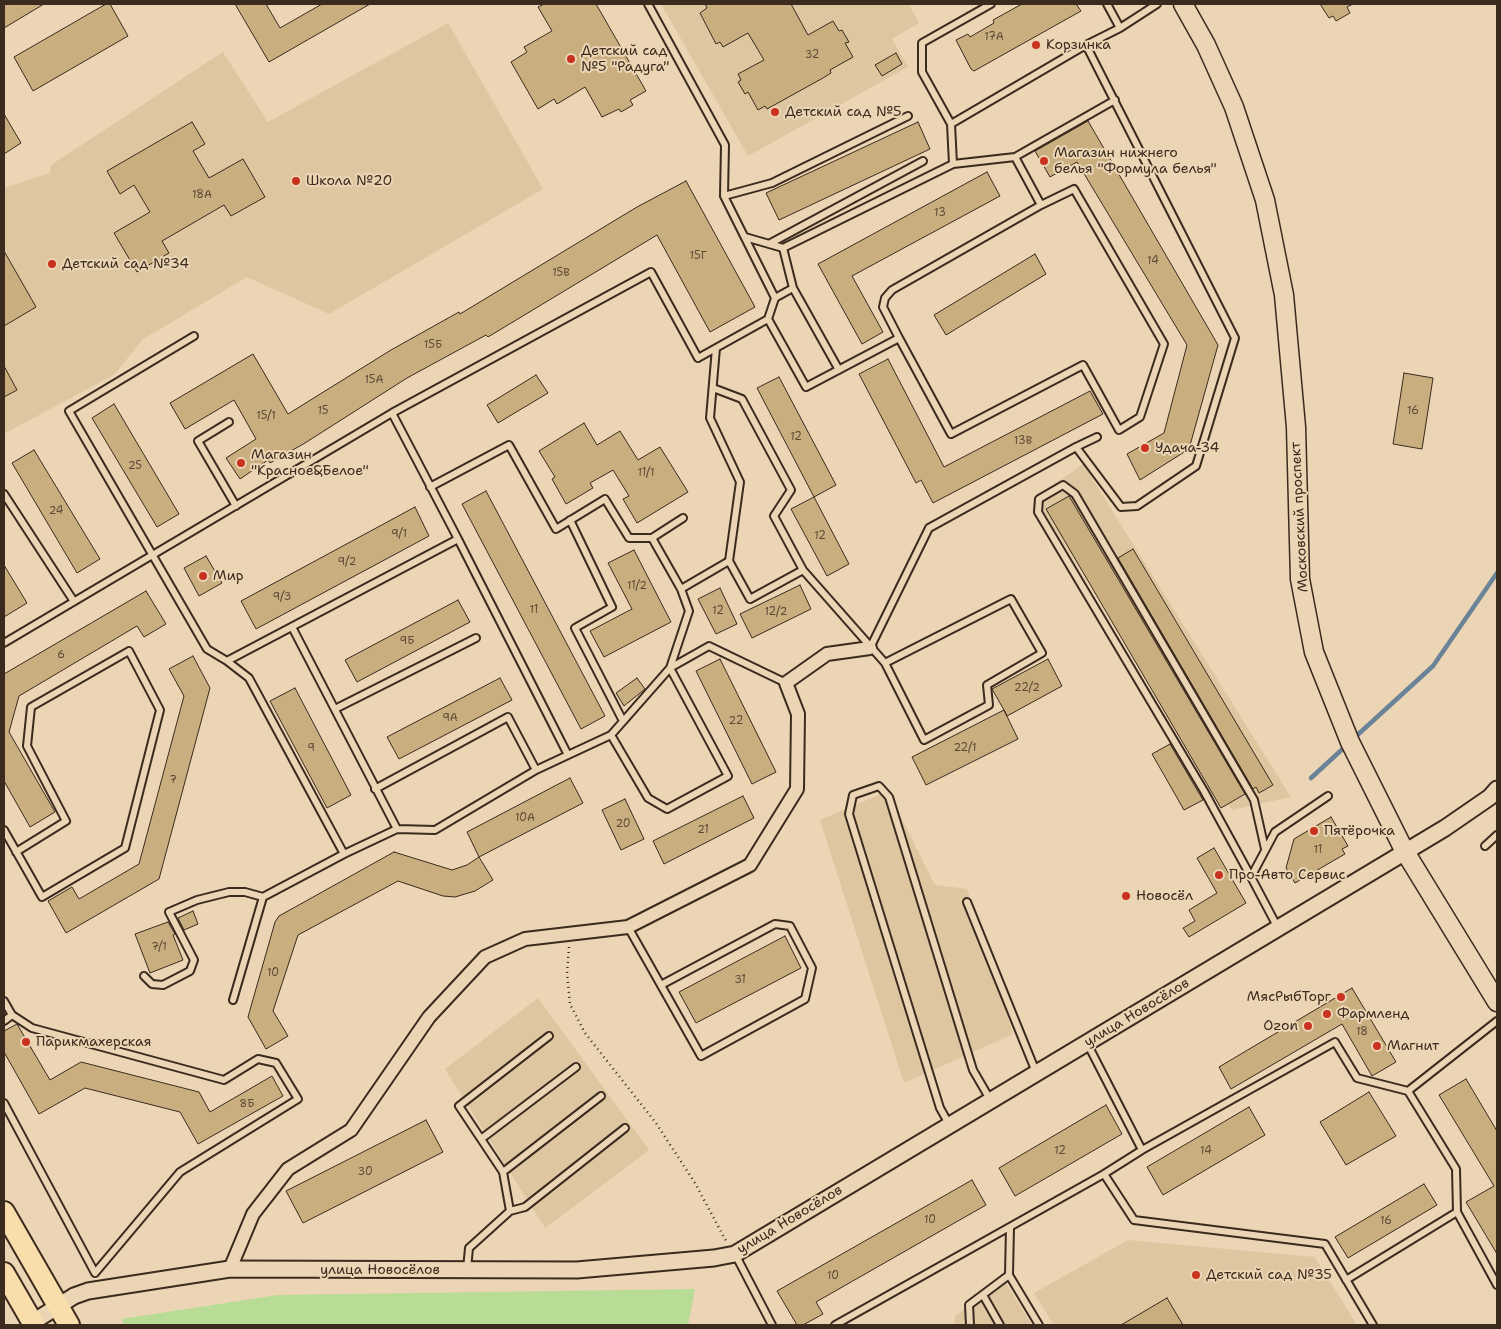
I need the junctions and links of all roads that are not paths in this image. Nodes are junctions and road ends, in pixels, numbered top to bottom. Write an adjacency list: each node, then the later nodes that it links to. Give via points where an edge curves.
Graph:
1 (648, 4): 14 (lane, via 725,144)
2 (991, 4): 10 (lane, via 922,43 922,72)
3 (1106, 4): 6 (lane)
4 (1157, 4): 6 (lane)
5 (1183, 4): 64 (main road, Московский проспект, via 1234,107 1265,200 1284,295 1296,427 1300,579 1314,652 1350,742)
6 (1120, 28): 7 (lane)
7 (1086, 45): 8 (lane); 10 (lane)
8 (1115, 100): 11 (lane); 30 (lane, via 1235,338 1196,466 1137,506 1121,507)
9 (908, 116): 14 (lane, via 772,183)
10 (951, 124): 13 (lane)
11 (1015, 157): 13 (lane); 15 (lane)
12 (923, 161): 17 (lane)
13 (953, 164): 18 (lane)
14 (724, 196): 16 (lane)
15 (1041, 205): 23 (lane, via 892,290 883,307); 23 (lane, via 1074,189 1164,344 1140,417 1119,430 1083,365 950,434)
16 (745, 237): 17 (lane); 20 (lane)
17 (769, 244): 18 (lane)
18 (783, 248): 19 (lane)
19 (792, 288): 20 (lane); 25 (lane)
20 (776, 298): 21 (lane)
21 (768, 319): 24 (lane); 25 (lane, via 806,387)
22 (194, 336): 38 (lane, via 69,411)
23 (899, 338): 25 (lane)
24 (716, 348): 26 (lane); 27 (lane, via 698,358 651,272)
25 (839, 370)
26 (713, 388): 39 (lane, via 710,418 740,482); 40 (lane, via 742,398 792,490 774,516)
27 (392, 414): 31 (lane); 33 (lane)
28 (229, 422): 33 (lane, via 198,441)
29 (1097, 437): 30 (lane)
30 (1076, 447): 46 (lane, via 929,528)
31 (430, 487): 35 (lane, via 509,445 556,529); 37 (lane)
32 (4, 494): 42 (lane)
33 (236, 506): 38 (lane)
34 (683, 518): 36 (lane)
35 (570, 520): 36 (lane, via 605,499 629,538); 52 (lane, via 612,606 576,628)
36 (652, 538): 41 (lane)
37 (458, 539): 43 (lane); 54 (lane)
38 (152, 556): 42 (lane); 47 (lane, via 207,649)
39 (729, 561): 40 (lane, via 750,599); 41 (lane)
40 (803, 570): 46 (lane)
41 (681, 589): 49 (lane, via 689,611)
42 (73, 600): 45 (lane)
43 (292, 627): 47 (lane); 51 (lane)
44 (476, 638): 51 (lane)
45 (4, 643)
46 (870, 648): 48 (lane); 50 (street, via 826,654)
47 (226, 661): 66 (lane, via 249,678)
48 (885, 664): 48 (lane, via 924,740 989,706 987,685 1042,653 1012,599)
49 (670, 668): 50 (lane, via 709,646); 52 (lane); 53 (lane, via 728,776 667,809 648,798)
50 (786, 683): 70 (street, via 798,714 797,789 750,864)
51 (335, 709): 56 (lane)
52 (623, 721): 53 (lane)
53 (611, 734): 54 (lane)
54 (568, 755): 55 (lane)
55 (536, 770): 56 (lane, via 508,717); 59 (lane, via 435,830)
56 (375, 789): 59 (lane)
57 (1497, 789): 64 (street, улица Новосёлов, via 1445,828)
58 (1328, 796): 63 (lane, via 1274,832)
59 (397, 829): 66 (lane)
60 (4, 830): 65 (lane)
61 (1497, 835): 62 (lane)
62 (1485, 846)
63 (1265, 849): 67 (lane); 67 (lane, via 1254,800 1075,494 1063,485 1039,499 1038,512 1204,791)
64 (1404, 850): 71 (street, улица Новосёлов); 76 (main road, Московский проспект)
65 (16, 852): 65 (lane, via 42,897 125,848 160,710 129,651 31,707 27,746 66,821)
66 (344, 854): 68 (lane)
67 (1251, 877): 71 (lane)
68 (263, 898): 72 (lane, via 245,892 229,892 197,900 169,912 194,960 190,970 163,985 152,984); 74 (lane)
69 (966, 902): 83 (lane)
70 (628, 927): 73 (lane); 99 (street, via 525,939 485,957 429,1016 350,1130 288,1169 253,1214)
71 (1278, 928): 81 (street, улица Новосёлов)
72 (144, 976)
73 (661, 985): 73 (lane, via 701,1056 805,999 812,968 790,926 775,924)
74 (233, 1000)
75 (4, 1001): 77 (lane)
76 (1497, 1002)
77 (12, 1015): 79 (lane); 87 (lane, via 32,1028 224,1080 258,1060 276,1063 298,1099 180,1172 95,1273)
78 (1497, 1020): 84 (lane)
79 (4, 1021)
80 (549, 1036): 90 (lane, via 460,1106)
81 (1087, 1043): 83 (street, улица Новосёлов); 91 (lane)
82 (576, 1067): 90 (lane)
83 (1036, 1073): 86 (street, улица Новосёлов)
84 (1408, 1091): 91 (lane, via 1357,1078 1335,1042); 96 (lane, via 1456,1169)
85 (601, 1096): 92 (lane)
86 (990, 1101): 88 (street, улица Новосёлов); 88 (lane, via 973,1070 889,797 879,786 853,795 849,814 940,1108)
87 (4, 1103)
88 (950, 1125): 98 (street, улица Новосёлов)
89 (625, 1128): 94 (lane, via 525,1207)
90 (481, 1139): 92 (lane)
91 (1142, 1150): 93 (lane)
92 (503, 1172): 94 (lane)
93 (1104, 1174): 97 (lane); 103 (lane, via 1134,1220 1325,1244)
94 (510, 1211): 100 (lane, via 469,1248)
95 (4, 1212): 106 (main road)
96 (1457, 1212): 103 (lane); 104 (lane)
97 (1010, 1227): 102 (lane); 111 (lane)
98 (734, 1254): 100 (street, улица Новосёлов, via 577,1270); 110 (lane)
99 (230, 1269): 100 (street, улица Новосёлов); 106 (street, улица Новосёлов, via 88,1291)
100 (467, 1270)
101 (4, 1273): 108 (main road)
102 (1009, 1275): 105 (lane); 115 (lane)
103 (1346, 1280): 116 (lane)
104 (1497, 1285)
105 (982, 1295): 107 (lane); 112 (lane, via 969,1305)
106 (58, 1306): 108 (street, улица Новосёлов); 109 (main road)
107 (994, 1314): 113 (lane); 114 (lane)
108 (33, 1324)
109 (69, 1325)
110 (772, 1325)
111 (835, 1325)
112 (970, 1325)
113 (995, 1325)
114 (1000, 1325)
115 (1040, 1325)
116 (1373, 1325)

